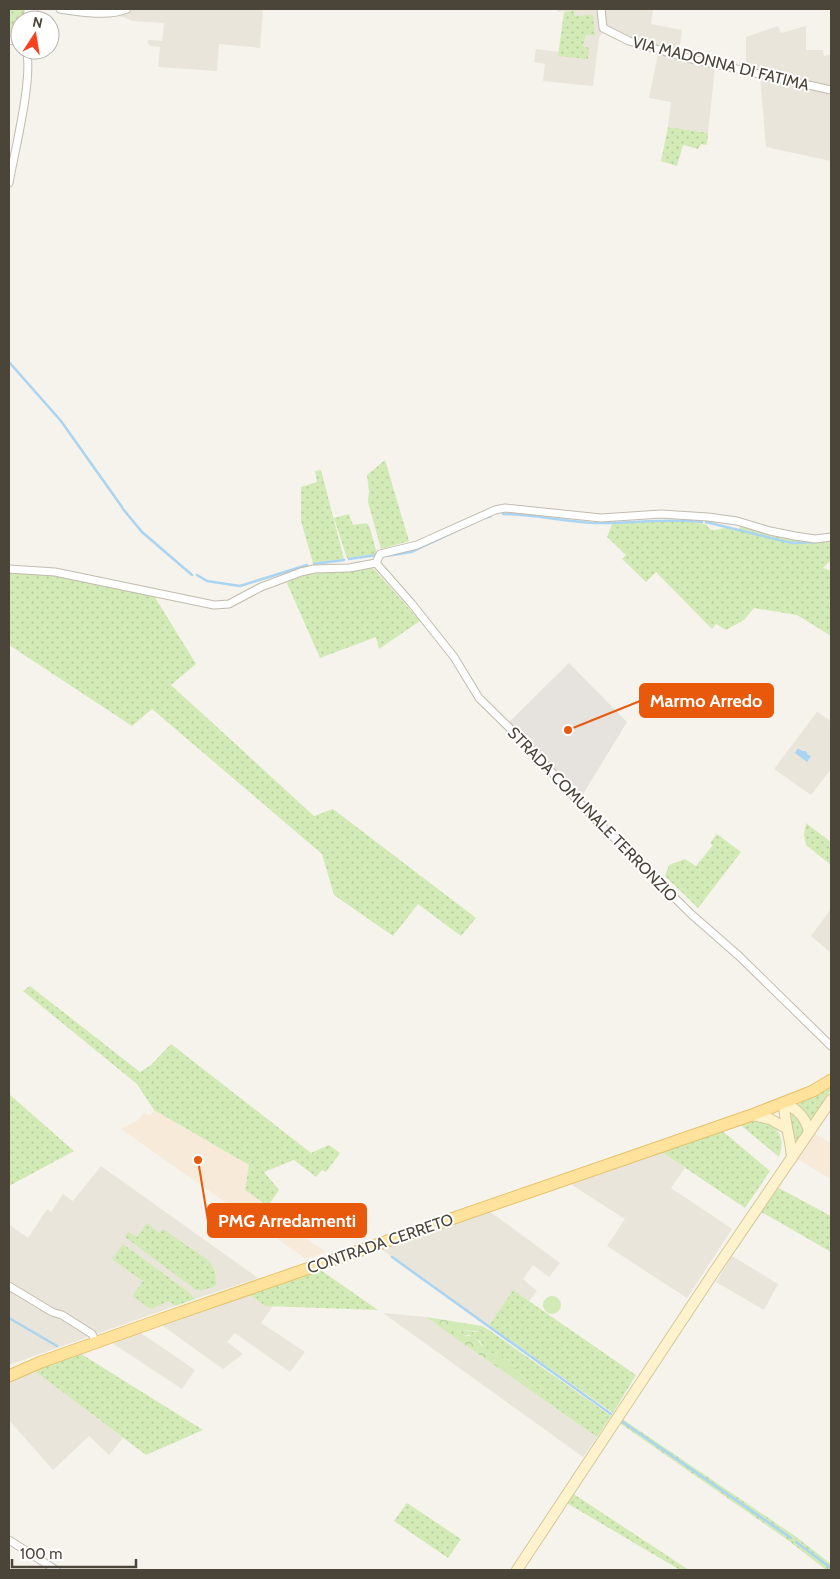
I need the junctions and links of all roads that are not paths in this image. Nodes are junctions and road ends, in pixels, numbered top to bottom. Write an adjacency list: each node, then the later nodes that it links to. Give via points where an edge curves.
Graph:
1 (60, 9): 2 (street, via 120,12)
2 (126, 9)
3 (601, 9): 5 (street, VIA MADONNA DI FATIMA, via 603,28 629,41 683,57)
4 (28, 60): 6 (street)
5 (831, 90)
6 (9, 184)
7 (831, 536): 8 (street, via 808,538 770,531 737,520 708,517 661,514 601,518 505,508 417,545 380,554)
8 (376, 563): 9 (street, via 302,572 261,587 229,604 214,605 55,572); 10 (street, STRADA COMUNALE TERRONZIO, via 454,657 478,698 691,914)
9 (9, 569)
10 (831, 1046)
11 (831, 1080): 13 (main road, CONTRADA CERRETO)
12 (831, 1100): 16 (street)
13 (784, 1103): 14 (main road, CONTRADA CERRETO); 15 (street); 16 (street, via 803,1116)
14 (752, 1114): 15 (street); 19 (main road, CONTRADA CERRETO)
15 (786, 1128): 17 (street)
16 (809, 1132): 17 (street)
17 (792, 1158): 23 (street)
18 (9, 1286): 19 (street, via 92,1334)
19 (96, 1342): 20 (main road, CONTRADA CERRETO)
20 (9, 1376)
21 (9, 1540): 22 (street)
22 (56, 1570)
23 (517, 1570)

